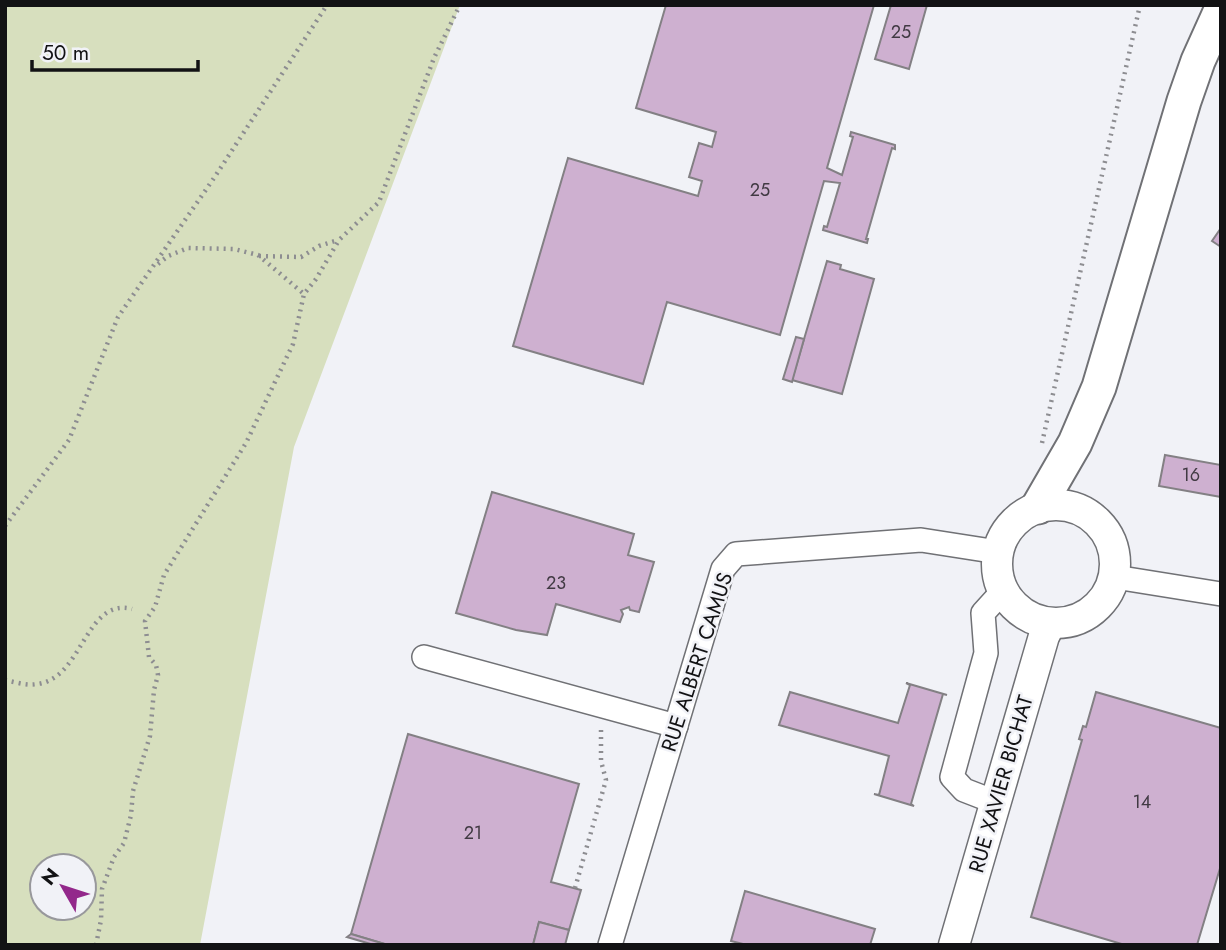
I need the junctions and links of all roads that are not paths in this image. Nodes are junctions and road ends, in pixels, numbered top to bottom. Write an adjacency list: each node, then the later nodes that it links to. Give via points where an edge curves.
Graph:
1 (1221, 10): 2 (highway, via 1184,101 1099,387 1075,443)
2 (1038, 507): 3 (main road, via 1013,522); 4 (main road, via 1059,504 1079,508 1097,520 1110,536 1116,556)
3 (998, 552): 5 (main road, via 997,572); 9 (street, RUE ALBERT CAMUS, via 921,540 736,554 723,569)
4 (1115, 577): 6 (street); 7 (main road, via 1092,612 1072,622)
5 (1003, 591): 7 (main road, via 1023,613); 10 (street, via 983,614 986,653 952,777 964,790)
6 (1221, 594)
7 (1050, 624): 10 (main road, RUE XAVIER BICHAT)
8 (424, 657): 9 (street)
9 (676, 726): 11 (street, RUE ALBERT CAMUS)
10 (995, 802): 12 (main road, RUE XAVIER BICHAT)
11 (610, 945)
12 (954, 945)

